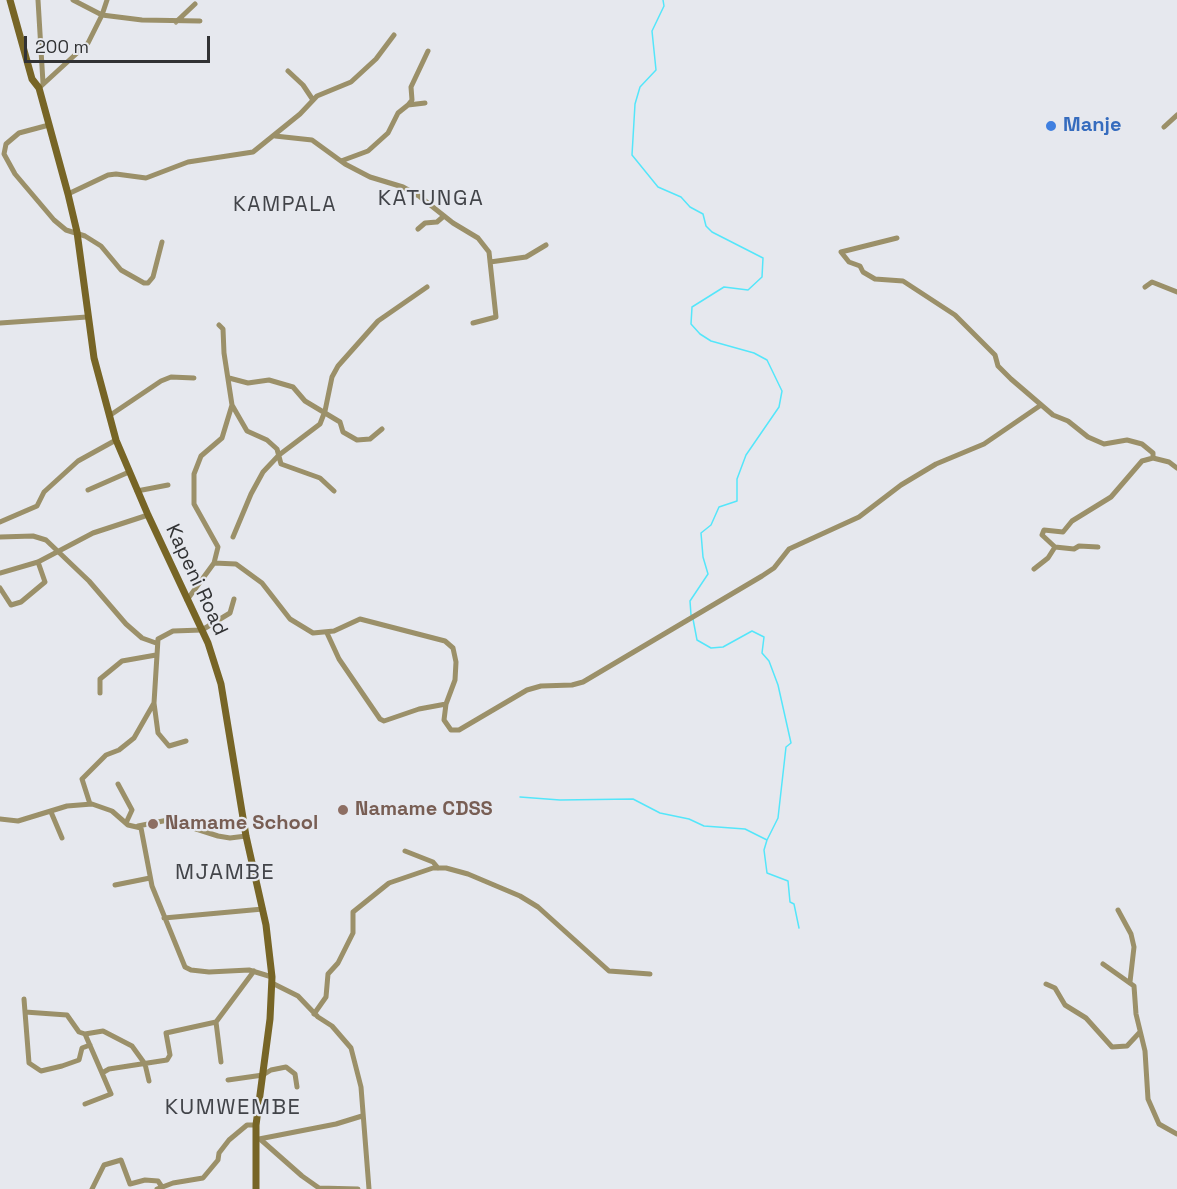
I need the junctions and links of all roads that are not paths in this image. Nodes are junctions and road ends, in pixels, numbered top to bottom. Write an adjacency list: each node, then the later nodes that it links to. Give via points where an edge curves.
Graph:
1 (10, 0): 12 (main road, Kapeni Road, via 32,79)
2 (38, 0): 12 (street)
3 (73, 0): 6 (street)
4 (107, 0): 6 (street)
5 (195, 4): 8 (street)
6 (102, 15): 8 (street); 12 (street, via 87,42)
7 (200, 21): 8 (street)
8 (176, 22)
9 (394, 35): 13 (street, via 351,82)
10 (428, 51): 15 (street, via 411,87 412,100)
11 (288, 71): 13 (street)
12 (41, 86): 17 (main road, Kapeni Road)
13 (313, 100): 19 (street)
14 (425, 104): 15 (street)
15 (408, 105): 20 (street, via 368,152)
16 (1177, 115): 18 (street)
17 (49, 125): 21 (main road, Kapeni Road); 24 (street, via 19,133 6,144 4,154 46,212 60,226)
18 (1164, 127)
19 (275, 136): 20 (street, via 312,140); 21 (street, via 246,155 188,162 146,178 108,175)
20 (341, 161): 22 (street, via 374,179 409,190)
21 (68, 194): 24 (main road, Kapeni Road)
22 (444, 216): 23 (street); 28 (street, via 483,242)
23 (418, 229)
24 (77, 232): 26 (street, via 101,246 121,270 144,283 153,277); 32 (main road, Kapeni Road)
25 (897, 238): 39 (street, via 841,252 875,279 903,281 955,315 995,355 998,366)
26 (162, 242)
27 (546, 245): 28 (street, via 526,257)
28 (490, 262): 34 (street, via 496,317)
29 (427, 287): 40 (street, via 378,321 338,366)
30 (1145, 287): 31 (street, via 1152,282)
31 (1177, 292)
32 (87, 317): 33 (street); 41 (main road, Kapeni Road)
33 (0, 323)
34 (473, 323)
35 (219, 325): 37 (street, via 223,330)
36 (194, 378): 41 (street, via 171,377 161,381)
37 (229, 378): 38 (street); 40 (street, via 269,380 293,387 305,401)
38 (232, 405): 44 (street, via 247,431 267,440); 60 (street, via 222,438 201,456 194,474 194,504 218,547)
39 (1041, 405): 45 (street, via 1088,437 1104,444 1127,440 1142,444); 72 (street, via 984,444 901,484 859,517 789,549 774,568 581,683 527,690 459,730 451,730 445,724)
40 (325, 411): 42 (street, via 340,422 343,432 357,440 370,439); 44 (street, via 320,424 308,436)
41 (109, 416): 43 (main road, Kapeni Road)
42 (382, 429)
43 (116, 440): 47 (main road, Kapeni Road); 53 (street, via 78,461 44,492 37,506)
44 (279, 455): 51 (street, via 281,464 320,478); 55 (street, via 256,482)
45 (1154, 458): 46 (street); 56 (street, via 1142,461 1111,497 1072,521 1063,532 1044,530 1042,535)
46 (1177, 468)
47 (129, 472): 49 (street); 50 (main road, Kapeni Road)
48 (168, 485): 50 (street)
49 (88, 490)
50 (137, 491): 52 (main road, Kapeni Road)
51 (334, 491)
52 (148, 515): 58 (street, via 107,527); 65 (main road, Kapeni Road)
53 (0, 522)
54 (0, 537): 58 (street, via 37,536)
55 (233, 537)
56 (1055, 547): 57 (street); 61 (street)
57 (1098, 547)
58 (57, 551): 59 (street); 68 (street, via 141,638)
59 (38, 562): 62 (street); 63 (street, via 45,582 21,602 11,605)
60 (214, 563): 65 (street); 67 (street, via 241,565 274,595 290,619 313,633)
61 (1034, 569)
62 (0, 573)
63 (0, 588)
64 (234, 599): 66 (street, via 230,613)
65 (187, 600): 66 (main road, Kapeni Road)
66 (202, 630): 68 (street, via 173,631 163,634); 80 (main road, Kapeni Road, via 221,684)
67 (327, 633): 72 (street, via 380,719); 72 (street, via 360,619 448,642 454,651 456,670)
68 (156, 643): 69 (street)
69 (156, 655): 70 (street, via 122,661 100,680); 71 (street)
70 (100, 693)
71 (154, 703): 73 (street, via 158,733 169,746); 75 (street, via 134,738 106,756 82,779)
72 (446, 704)
73 (186, 741)
74 (118, 784): 78 (street, via 132,810)
75 (90, 804): 76 (street); 78 (street, via 112,811)
76 (51, 812): 77 (street, via 18,821); 81 (street)
77 (0, 819)
78 (126, 823): 79 (street)
79 (136, 826): 80 (street, via 168,820 218,836); 84 (street, via 143,830)
80 (246, 836): 86 (main road, Kapeni Road)
81 (62, 838)
82 (405, 851): 83 (street, via 433,862)
83 (438, 868): 91 (street, via 468,874 520,896 538,907 609,971); 97 (street, via 389,883 353,912 353,933 328,974 326,997)
84 (150, 878): 85 (street); 88 (street)
85 (115, 885)
86 (263, 909): 88 (street); 92 (main road, Kapeni Road)
87 (1118, 910): 93 (street, via 1134,947)
88 (164, 918): 90 (street, via 188,969)
89 (1103, 964): 93 (street)
90 (254, 971): 92 (street); 98 (street)
91 (650, 974)
92 (272, 980): 97 (street, via 298,996); 105 (main road, Kapeni Road)
93 (1130, 982): 99 (street, via 1134,986)
94 (1046, 984): 99 (street, via 1054,988 1065,1005 1086,1018 1112,1047 1128,1046)
95 (24, 999): 96 (street)
96 (25, 1012): 100 (street, via 67,1015); 101 (street, via 29,1064 41,1071 79,1060 82,1048)
97 (314, 1014): 110 (street, via 332,1026 351,1048 361,1087)
98 (216, 1022): 102 (street); 103 (street, via 166,1033 168,1059)
99 (1140, 1032): 112 (street, via 1148,1099 1159,1124)
100 (85, 1034): 101 (street); 103 (street, via 103,1031 120,1039 132,1046)
101 (90, 1046): 104 (street)
102 (222, 1062)
103 (145, 1064): 104 (street); 107 (street)
104 (102, 1073): 109 (street, via 111,1094)
105 (263, 1075): 106 (street); 108 (street, via 286,1067 295,1074); 111 (main road, Kapeni Road)
106 (228, 1080)
107 (149, 1081)
108 (297, 1087)
109 (85, 1104)
110 (362, 1116): 113 (street); 119 (street)
111 (256, 1125): 113 (main road, Kapeni Road); 114 (street, via 248,1125 229,1140 204,1177)
112 (1177, 1134)
113 (259, 1139): 117 (main road, Kapeni Road); 118 (street, via 319,1188)
114 (173, 1186): 115 (street)
115 (160, 1188): 116 (street, via 158,1181 130,1184 121,1160 104,1165)
116 (92, 1189)
117 (256, 1189)
118 (358, 1189)
119 (369, 1189)

